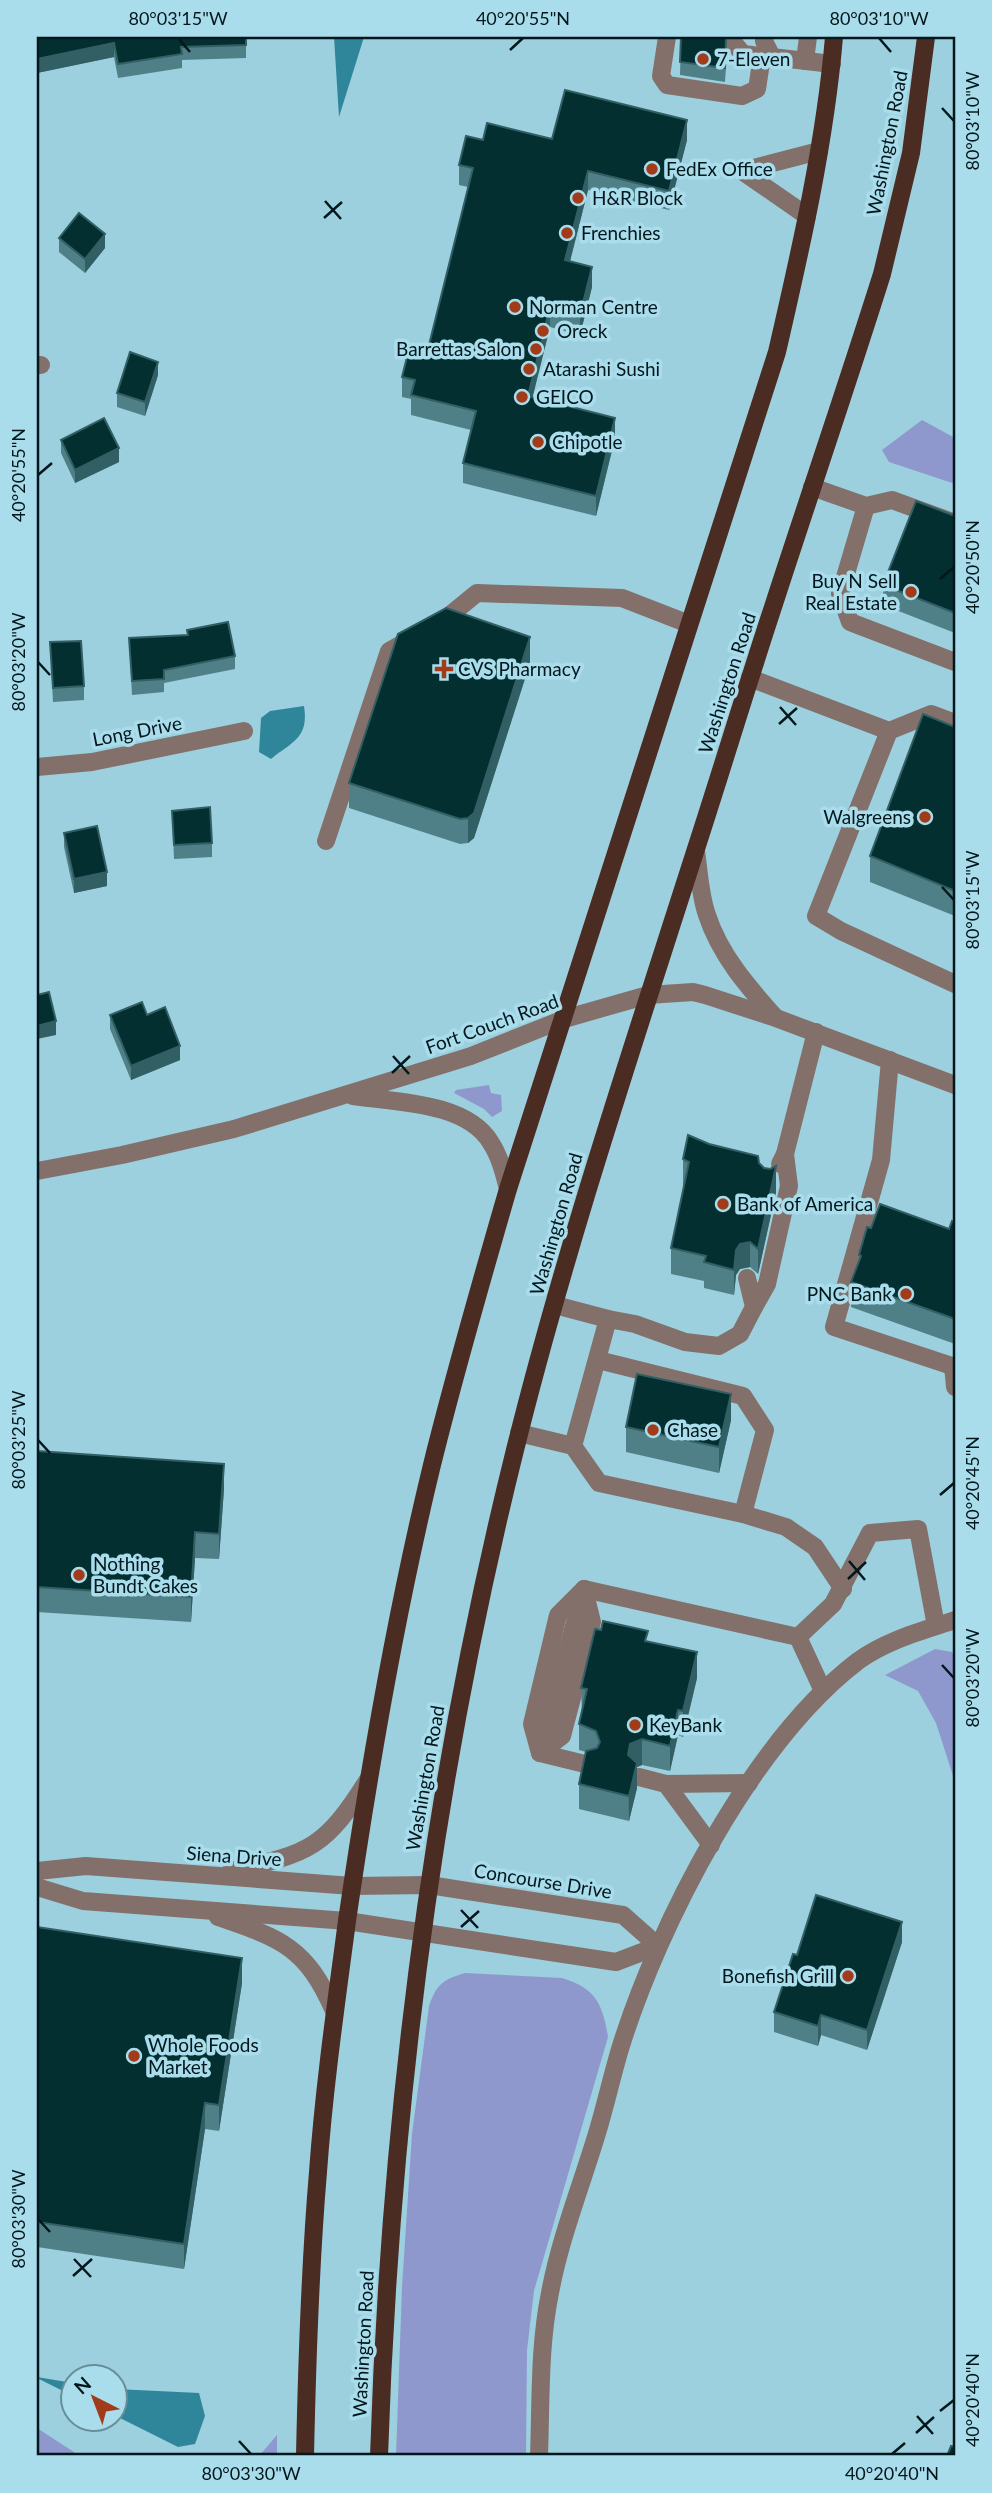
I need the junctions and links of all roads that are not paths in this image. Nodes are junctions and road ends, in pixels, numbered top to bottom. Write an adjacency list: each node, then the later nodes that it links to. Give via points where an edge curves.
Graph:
1 (667, 37): 7 (street, via 661,76 667,85 742,96 757,89)
2 (733, 37): 7 (street, via 743,54)
3 (765, 37): 7 (street)
4 (808, 37): 8 (street)
5 (834, 37): 9 (main road)
6 (926, 37): 12 (main road, Washington Road, via 911,153 882,274)
7 (767, 56): 8 (street)
8 (805, 61): 9 (street)
9 (832, 64): 10 (main road)
10 (819, 151): 11 (main road); 11 (street, via 742,171)
11 (807, 216): 15 (main road, via 777,352)
12 (812, 487): 13 (street); 17 (main road, Washington Road)
13 (866, 506): 14 (street, via 892,500); 16 (street, via 840,594 850,621)
14 (955, 523)
15 (689, 624): 22 (street, via 622,598 477,593 444,622 388,651); 27 (main road)
16 (955, 662)
17 (750, 678): 20 (street); 23 (main road, Washington Road)
18 (955, 723): 20 (street, via 932,714)
19 (244, 731): 21 (street, Long Drive, via 92,762)
20 (889, 731): 24 (street, via 816,916)
21 (37, 767)
22 (326, 841)
23 (696, 851): 25 (main road, Washington Road); 26 (street, via 706,915 719,943 735,970)
24 (955, 984)
25 (648, 995): 26 (street, Fort Couch Road, via 693,992); 27 (street, Fort Couch Road); 37 (main road, Washington Road)
26 (776, 1018): 28 (street, Fort Couch Road)
27 (564, 1019): 31 (street, Fort Couch Road, via 471,1056); 35 (main road)
28 (816, 1032): 29 (street, Fort Couch Road); 32 (street)
29 (890, 1060): 30 (street, Fort Couch Road); 41 (street, via 881,1160 834,1326)
30 (955, 1084)
31 (346, 1095): 33 (street, Fort Couch Road, via 234,1129); 35 (street, via 447,1110 473,1124 490,1140)
32 (785, 1154): 34 (street); 38 (street, via 789,1186 767,1284)
33 (38, 1169)
34 (769, 1183)
35 (508, 1189): 52 (main road, via 430,1470)
36 (747, 1278): 38 (street)
37 (555, 1305): 39 (street); 43 (main road, Washington Road)
38 (754, 1307): 39 (street, via 740,1334 719,1346 685,1342 635,1324)
39 (608, 1320): 40 (street)
40 (597, 1360): 44 (street); 45 (street, via 743,1396 765,1430)
41 (955, 1367): 42 (street)
42 (955, 1387)
43 (519, 1433): 44 (street); 59 (main road, Washington Road, via 453,1734)
44 (573, 1446): 45 (street, via 599,1483)
45 (743, 1514): 46 (street, via 786,1527 815,1547)
46 (843, 1589): 48 (street, via 870,1533 918,1529); 49 (street)
47 (955, 1620): 48 (street)
48 (936, 1626): 50 (street, via 904,1636 860,1660)
49 (798, 1637): 50 (street); 51 (street, via 584,1589 540,1753)
50 (823, 1691): 54 (street)
51 (589, 1765)
52 (369, 1777): 58 (street, via 345,1815 315,1844 286,1858); 60 (main road)
53 (639, 1777): 55 (street)
54 (749, 1783): 55 (street); 56 (street)
55 (666, 1784): 56 (street)
56 (711, 1845): 65 (street)
57 (37, 1871): 58 (street, Siena Drive, via 86,1866)
58 (212, 1875): 60 (street, Siena Drive)
59 (429, 1885): 60 (street, Siena Drive); 64 (main road, Washington Road); 65 (street, Concourse Drive, via 623,1915)
60 (352, 1886): 63 (main road)
61 (37, 1887): 62 (street, via 83,1900)
62 (195, 1909): 63 (street); 66 (street, via 281,1942 322,1982)
63 (347, 1920): 64 (street); 66 (main road)
64 (423, 1933): 65 (street, via 616,1962); 68 (main road, Washington Road, via 391,2204)
65 (658, 1946): 69 (street, via 620,2048 550,2291 543,2334)
66 (334, 2011): 67 (main road, via 318,2171)
67 (305, 2456)
68 (379, 2456)
69 (539, 2456)

